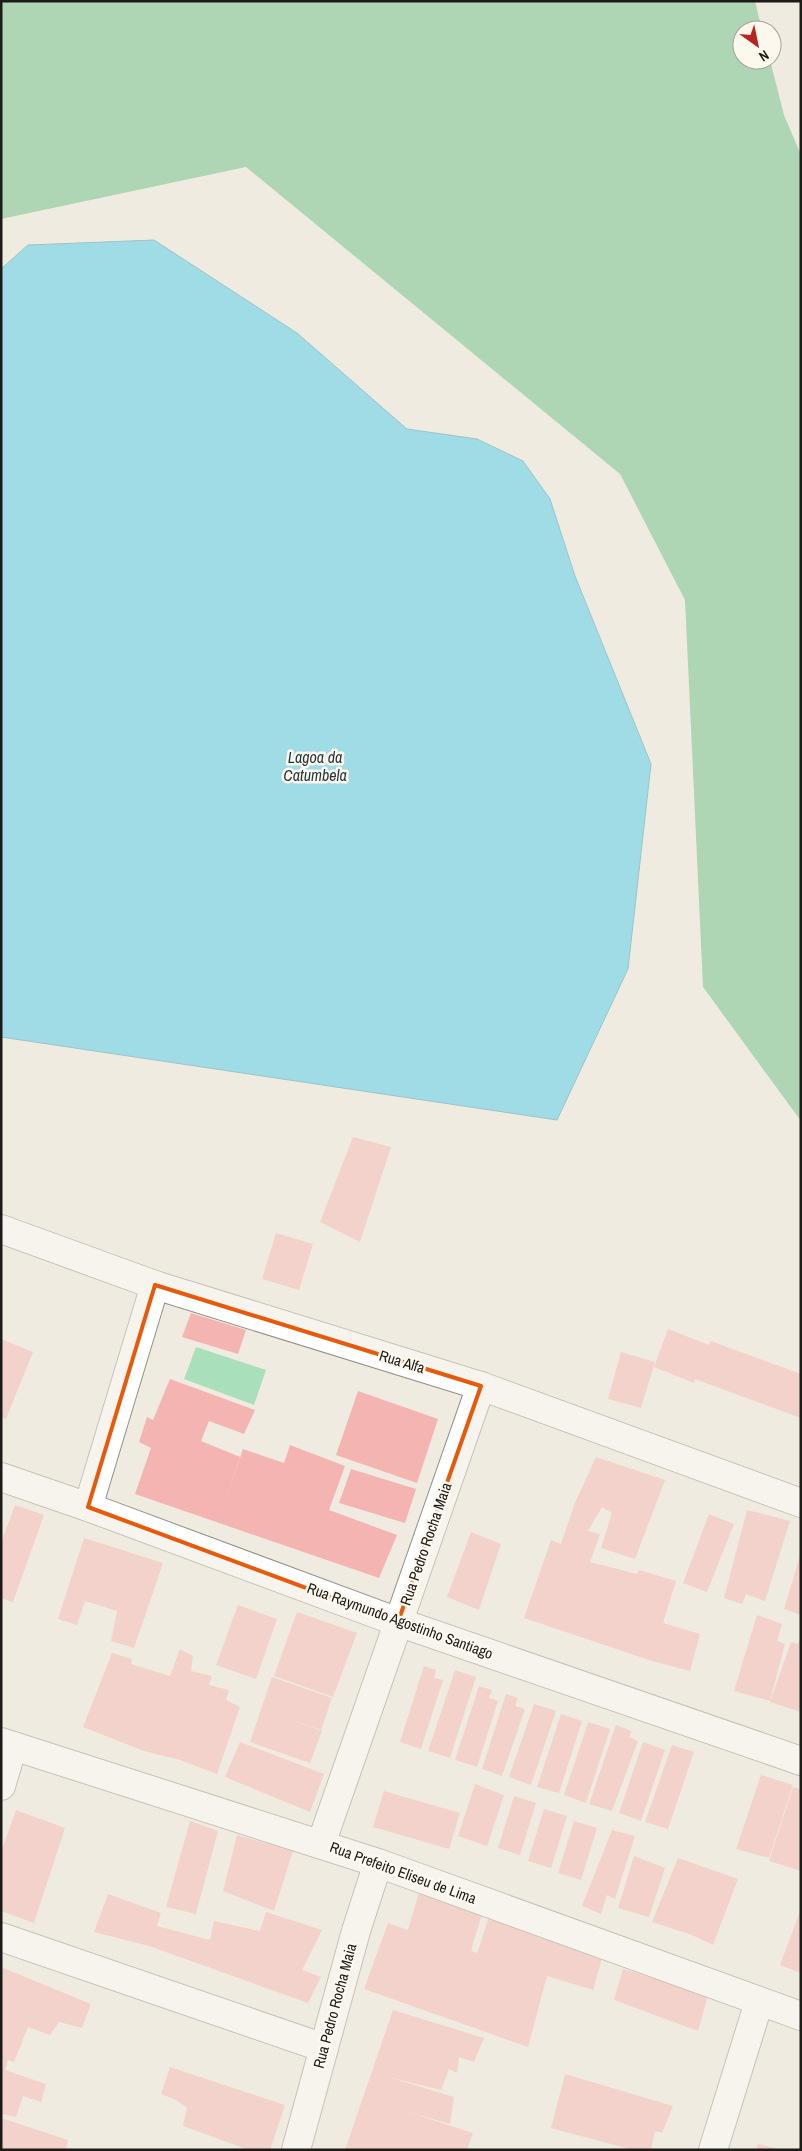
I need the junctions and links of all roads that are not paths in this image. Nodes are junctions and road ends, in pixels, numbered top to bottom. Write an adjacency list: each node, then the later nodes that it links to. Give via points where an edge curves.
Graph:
1 (1, 1229): 2 (street, Rua Alfa)
2 (155, 1285): 3 (street, Rua Alfa); 6 (street)
3 (482, 1386): 5 (street, Rua Alfa); 7 (street, Rua Pedro Rocha Maia)
4 (1, 1477): 6 (street, Rua Raymundo Agostinho Santiago)
5 (801, 1503)
6 (88, 1507): 7 (street, Rua Raymundo Agostinho Santiago)
7 (398, 1622): 9 (street, Rua Raymundo Agostinho Santiago); 11 (street, Rua Pedro Rocha Maia)
8 (7, 1744): 10 (street); 11 (street, Rua Prefeito Eliseu de Lima)
9 (801, 1761)
10 (1, 1786)
11 (321, 1844): 12 (street, Rua Prefeito Eliseu de Lima)
12 (378, 1863): 14 (street, Rua Prefeito Eliseu de Lima); 16 (street, Rua Pedro Rocha Maia)
13 (1, 1937): 16 (street)
14 (759, 2002): 15 (street, Rua Prefeito Eliseu de Lima); 18 (street)
15 (801, 2016)
16 (324, 2048): 17 (street, Rua Pedro Rocha Maia)
17 (296, 2150)
18 (713, 2150)

